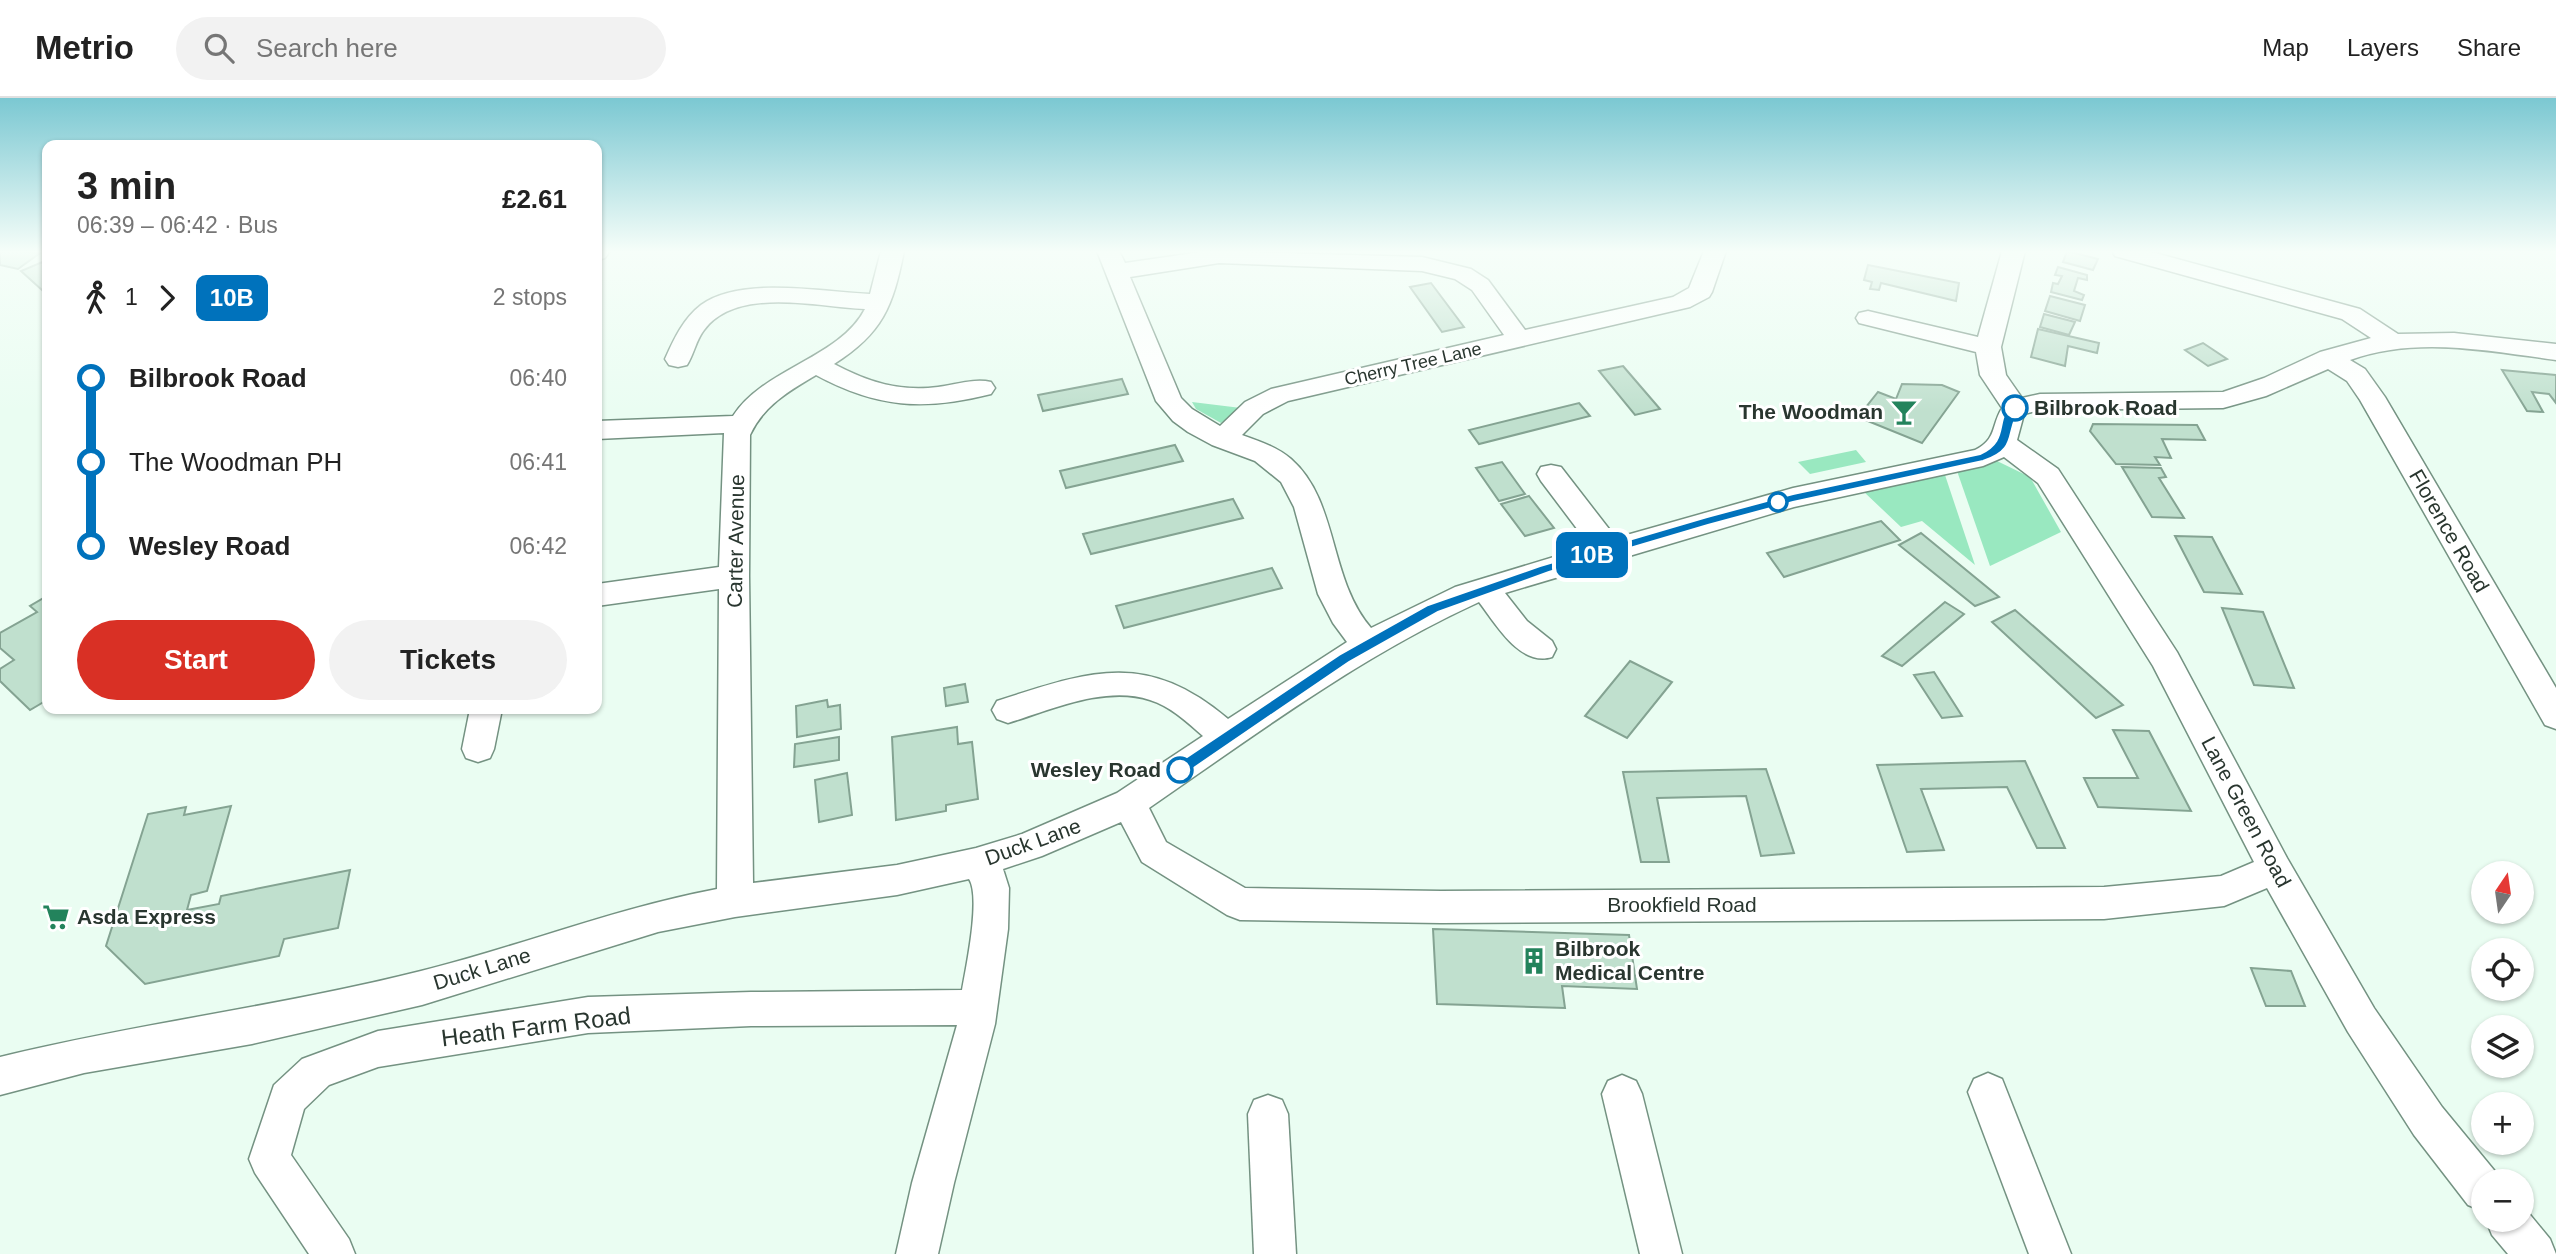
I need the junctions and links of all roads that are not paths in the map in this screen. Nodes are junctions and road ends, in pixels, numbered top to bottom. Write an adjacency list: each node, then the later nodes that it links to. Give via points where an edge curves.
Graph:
1 (721, 305): 14 (street, via 694,326)
2 (879, 305): 15 (street, via 858,335)
3 (1130, 305): 20 (street, via 1169,401 1194,426)
4 (1494, 305): 9 (street)
5 (1663, 305): 9 (street, Cherry Tree Lane)
6 (1998, 305): 11 (street)
7 (2318, 305): 10 (street, via 2351,314)
8 (1868, 318): 11 (street)
9 (1519, 339): 20 (street, Cherry Tree Lane, via 1280,395 1254,408)
10 (2392, 341): 12 (street); 13 (street)
11 (1987, 346): 17 (street, via 1993,375)
12 (2556, 352)
13 (2329, 358): 17 (street, via 2252,393 2223,400 2039,402); 31 (street, Florence Road, via 2356,375 2372,397)
14 (678, 359)
15 (817, 365): 16 (street, via 861,389 905,399); 18 (street, via 770,393)
16 (982, 388)
17 (2015, 408): 21 (street)
18 (740, 424): 19 (street); 24 (street, Carter Avenue)
19 (602, 430)
20 (1222, 439): 27 (street, via 1255,451 1289,472 1312,517 1340,609)
21 (2003, 443): 23 (street, Duck Lane, via 1983,457 1793,498); 36 (street, Lane Green Road, via 2048,476 2166,660)
22 (1551, 474): 23 (street)
23 (1609, 550): 25 (street, Duck Lane)
24 (734, 576): 26 (street); 37 (street, Carter Avenue)
25 (1485, 588): 27 (street, Duck Lane, via 1433,608); 28 (street, via 1516,629)
26 (602, 593)
27 (1367, 644): 32 (street, Duck Lane)
28 (1541, 649)
29 (1008, 710): 32 (street, via 1105,684 1143,685 1180,699)
30 (485, 714): 33 (street)
31 (2556, 716)
32 (1227, 737): 34 (street, Duck Lane)
33 (478, 749)
34 (1129, 803): 35 (street, Duck Lane, via 1030,846); 36 (street, Brookfield Road, via 1154,852 1240,904 2104,903 2224,891)
35 (976, 863): 37 (street, Duck Lane, via 897,880); 38 (street, via 988,875 991,888)
36 (2275, 869): 43 (street, Lane Green Road, via 2361,1020 2428,1121)
37 (735, 901): 39 (street, Duck Lane, via 595,933 422,988)
38 (978, 1007): 45 (street, Heath Farm Road, via 588,1015 379,1049 334,1064 316,1072 288,1098 269,1159); 46 (street)
39 (0, 1076)
40 (1988, 1092): 49 (street)
41 (1622, 1094): 48 (street)
42 (1268, 1114): 47 (street)
43 (2471, 1175)
44 (2517, 1232): 50 (street)
45 (334, 1254)
46 (917, 1254)
47 (1275, 1254)
48 (1661, 1254)
49 (2050, 1254)
50 (2535, 1254)

